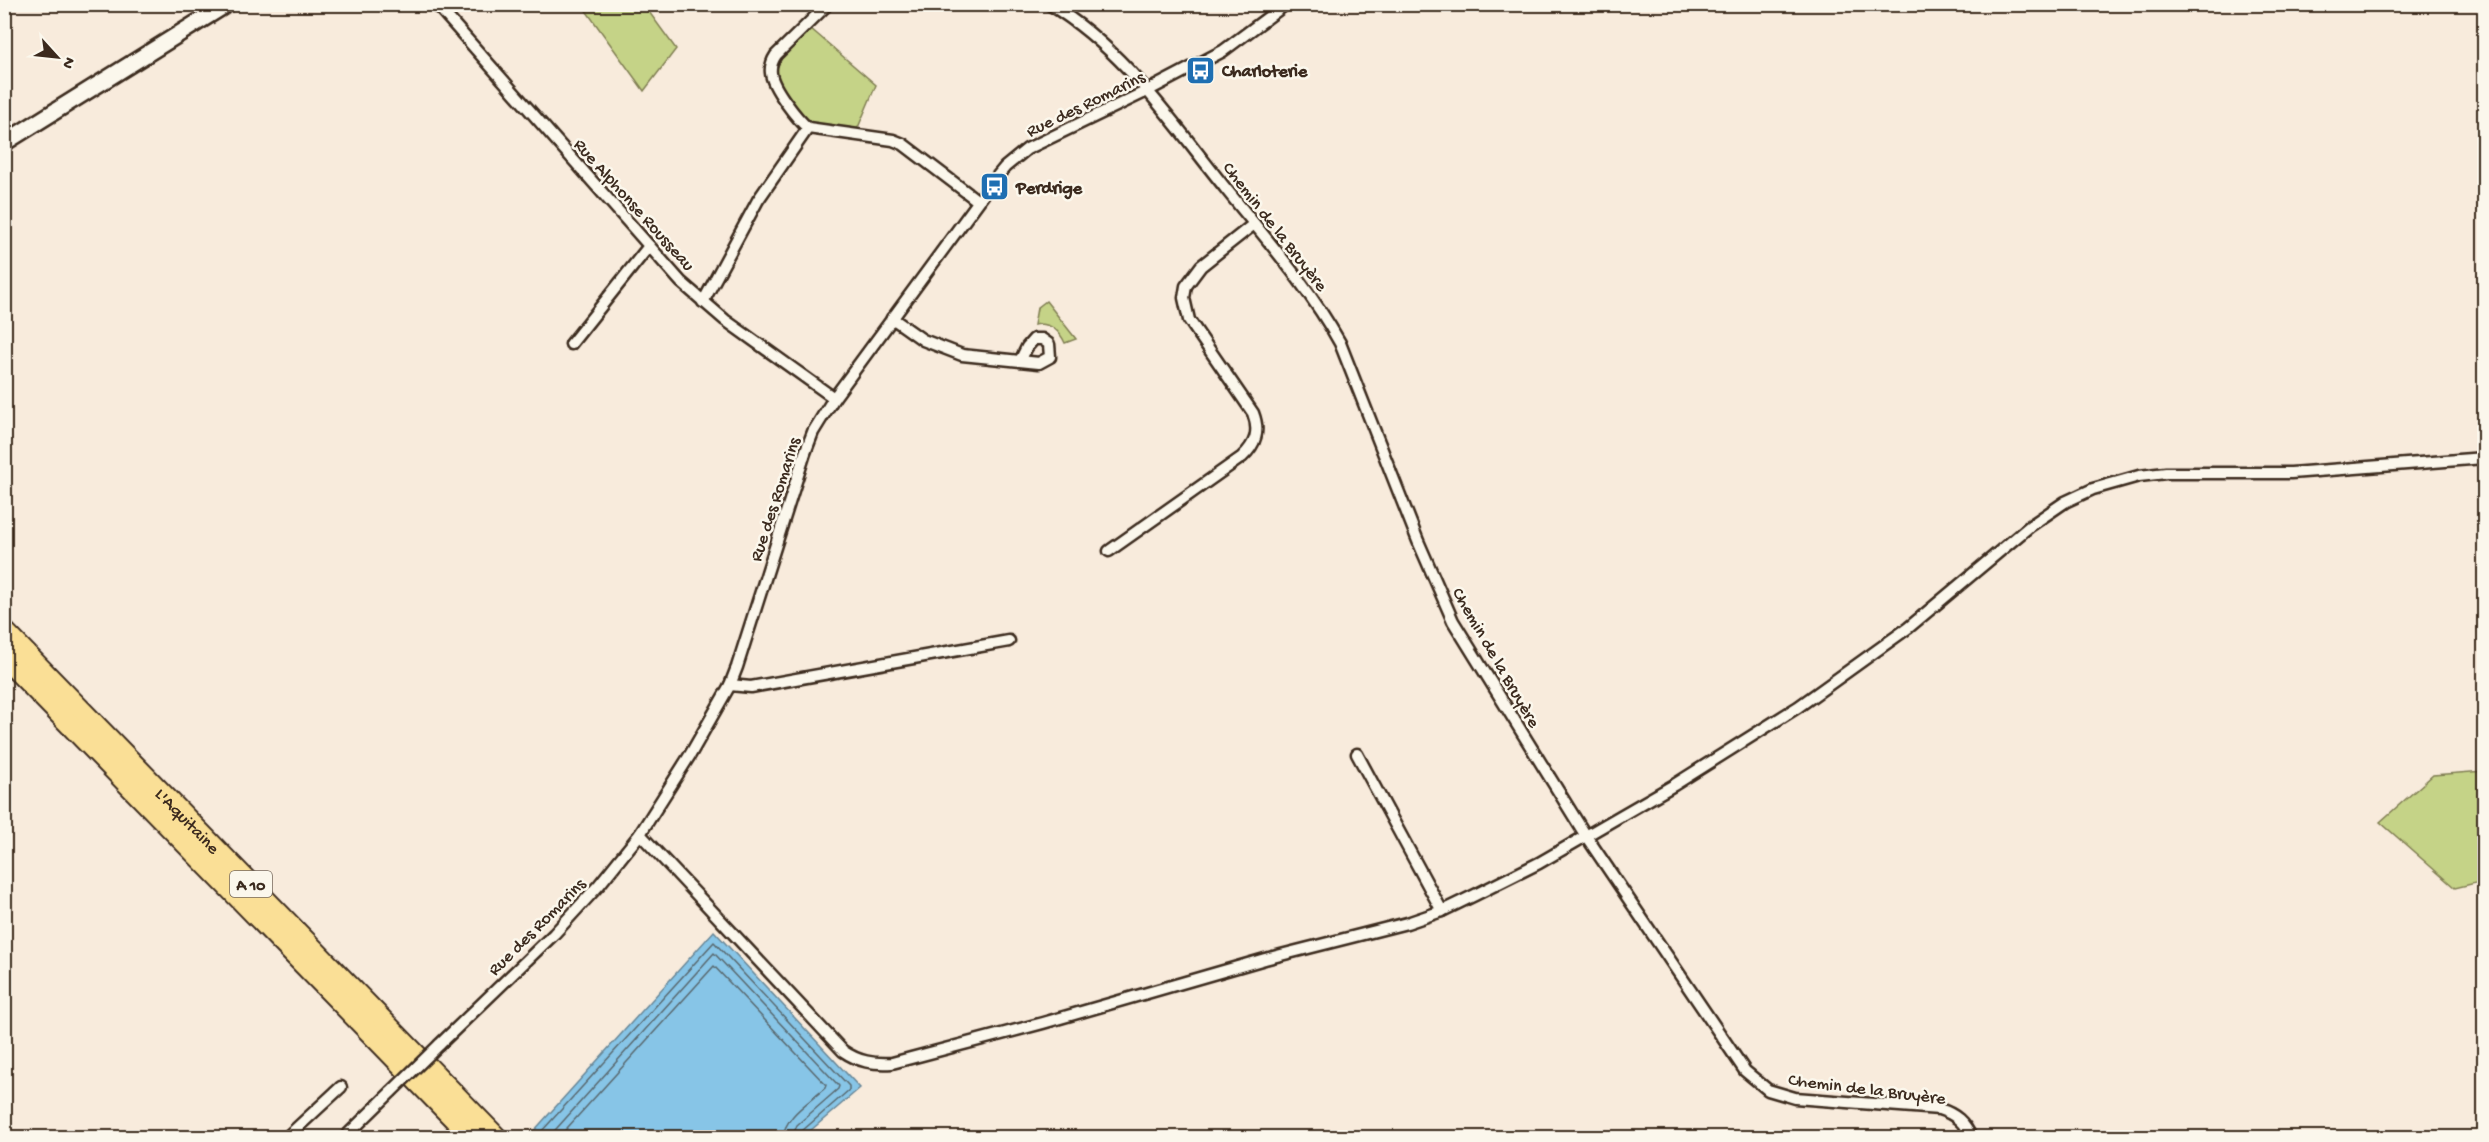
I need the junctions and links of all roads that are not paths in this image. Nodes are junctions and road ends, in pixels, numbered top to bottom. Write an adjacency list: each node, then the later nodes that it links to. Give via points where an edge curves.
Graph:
1 (227, 4): 8 (main road)
2 (436, 4): 11 (street, Rue Alphonse Rousseau)
3 (828, 4): 7 (street, via 776,55 770,70 774,83)
4 (1049, 4): 6 (street, Chemin de la Bruyère, via 1109,48)
5 (1286, 4): 6 (street, Rue des Romarins, via 1222,51)
6 (1148, 91): 9 (street, Rue des Romarins, via 1027,149 1005,167); 10 (street, Chemin de la Bruyère)
7 (808, 128): 9 (street, via 903,144); 12 (street, via 758,200)
8 (4, 143)
9 (978, 201): 13 (street, Rue des Romarins)
10 (1254, 224): 18 (street, via 1201,266 1186,286 1184,298 1189,320 1253,413 1257,429 1253,444 1242,457); 25 (street, Chemin de la Bruyère, via 1317,305 1340,343 1453,621)
11 (649, 246): 12 (street, Rue Alphonse Rousseau); 14 (street)
12 (703, 302): 16 (street, Rue Alphonse Rousseau)
13 (892, 318): 15 (street, via 947,351); 16 (street, Rue des Romarins)
14 (571, 344)
15 (1020, 362)
16 (834, 398): 22 (street, Rue des Romarins, via 805,453)
17 (2484, 458): 25 (street, via 2291,473 2166,473 2116,481 2079,495 2030,526 1841,679 1715,761)
18 (1109, 551)
19 (4, 631): 31 (highway, L'Aquitaine / A 10)
20 (1009, 641): 22 (street, via 751,687)
21 (4, 657): 30 (highway, L'Aquitaine / A 10)
22 (730, 685): 24 (street, Rue des Romarins)
23 (1357, 754): 26 (street)
24 (640, 834): 26 (street, via 843,1051 878,1064 1042,1023); 29 (street, Rue des Romarins, bridge, via 579,908)
25 (1586, 836): 26 (street); 32 (street, Chemin de la Bruyère, via 1755,1082 1795,1098 1939,1109 1963,1122)
26 (1442, 911)
27 (341, 1087): 28 (street)
28 (286, 1137)
29 (344, 1137)
30 (473, 1137)
31 (498, 1137)
32 (1971, 1137)

